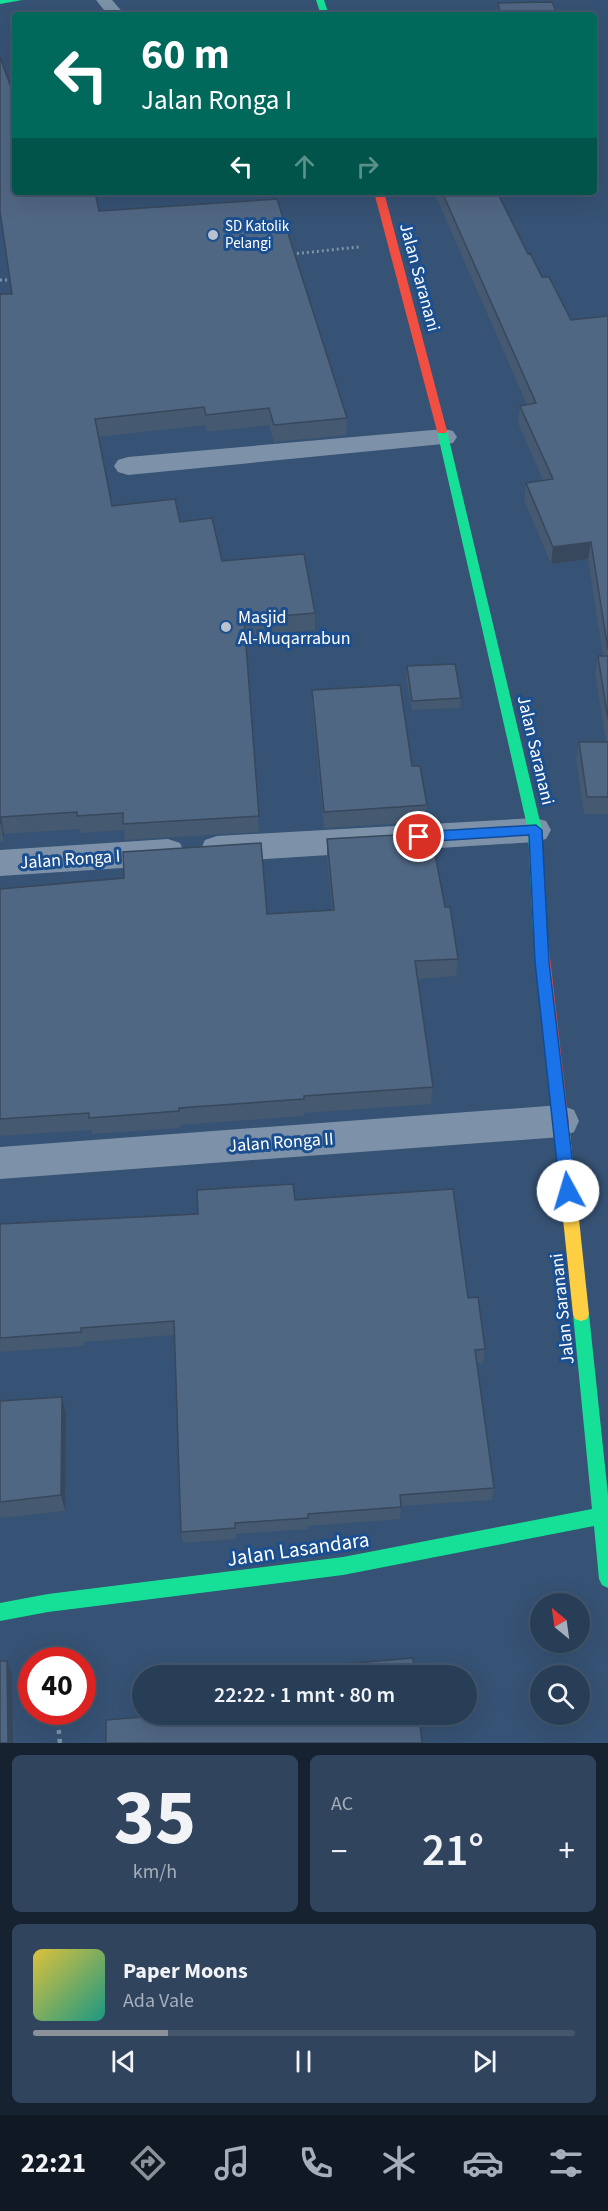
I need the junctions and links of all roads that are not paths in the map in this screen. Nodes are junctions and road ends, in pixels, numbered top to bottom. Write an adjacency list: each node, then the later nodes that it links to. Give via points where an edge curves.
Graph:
1 (18, 0): 3 (main road)
2 (104, 0): 4 (lane)
3 (0, 2)
4 (114, 12)
5 (380, 195): 6 (main road, Jalan Saranani)
6 (444, 437): 7 (street); 8 (main road, Jalan Saranani)
7 (128, 466)
8 (536, 830): 9 (street, Jalan Ronga I); 10 (main road, Jalan Saranani, via 542,962)
9 (0, 863)
10 (561, 1120): 11 (street, Jalan Ronga II); 12 (main road, Jalan Saranani)
11 (0, 1163)
12 (604, 1516): 13 (main road, Jalan Saranani); 14 (main road, Jalan Lasandara, via 343,1566)
13 (608, 1579)
14 (0, 1612)

